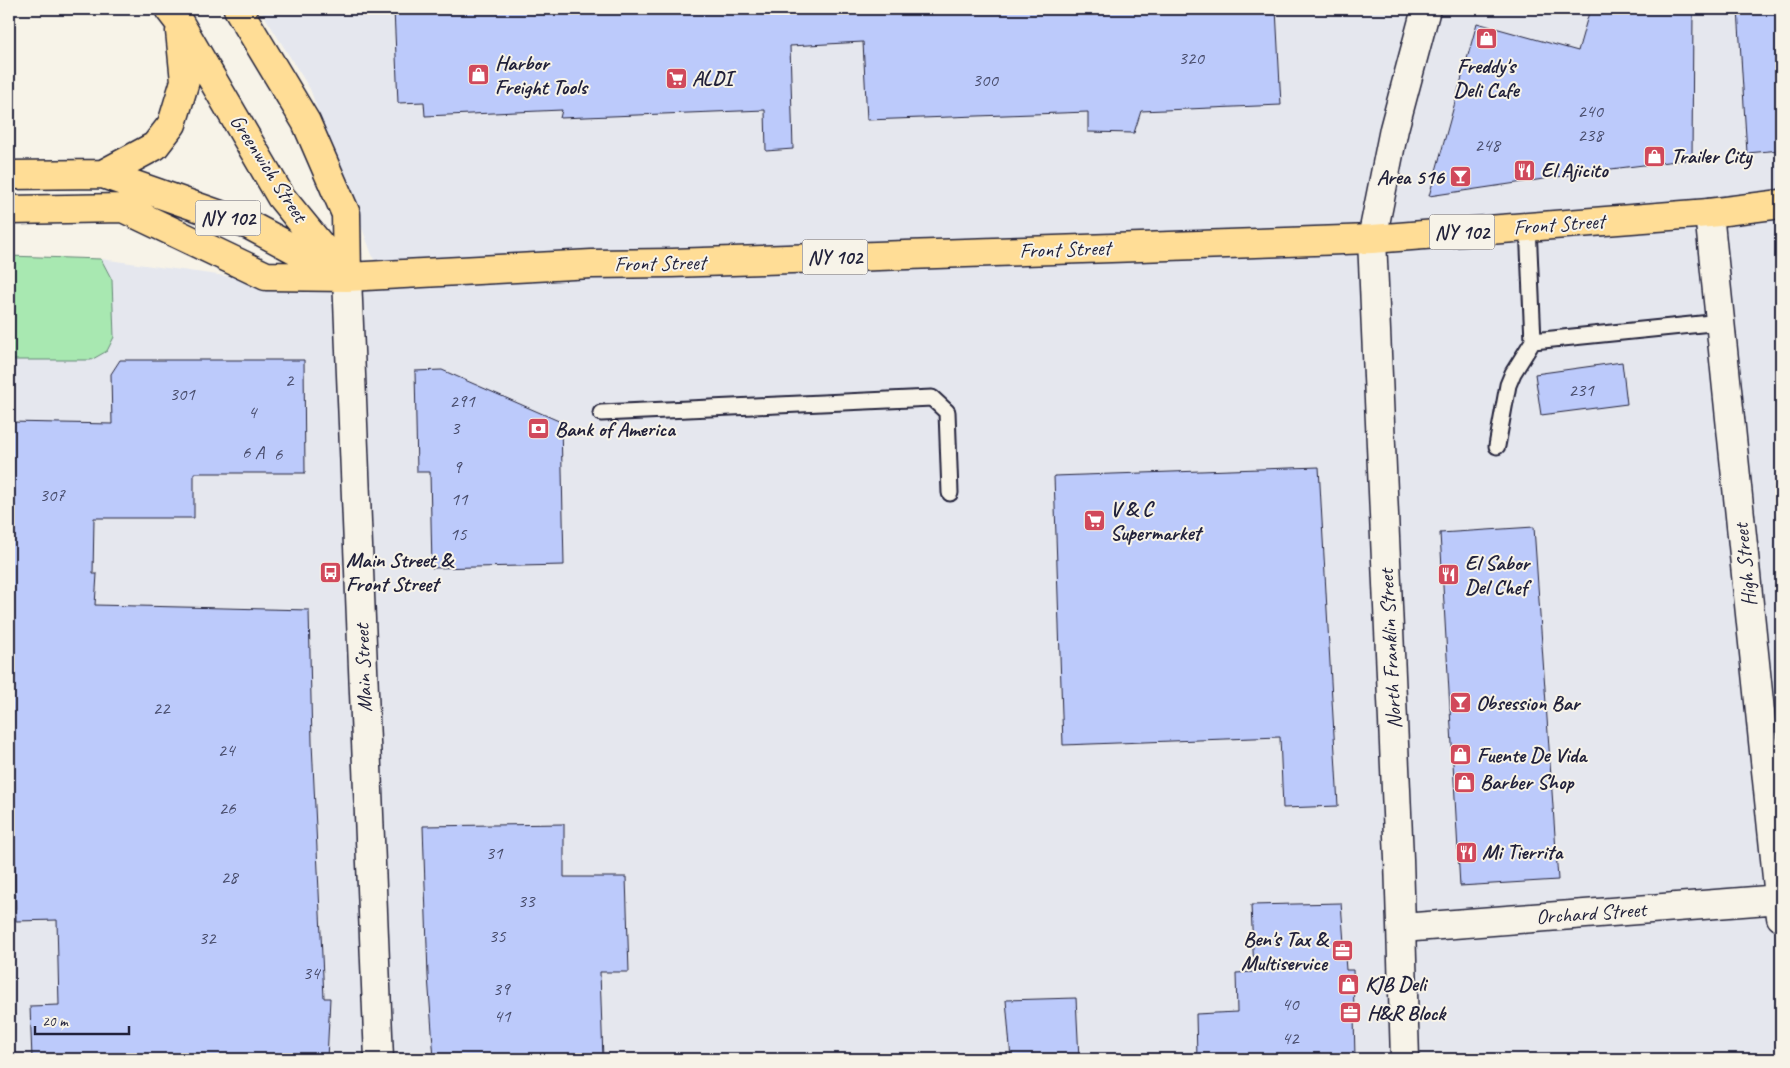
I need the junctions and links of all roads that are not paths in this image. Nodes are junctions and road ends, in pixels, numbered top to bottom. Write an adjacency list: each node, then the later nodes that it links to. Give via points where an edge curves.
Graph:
1 (238, 9): 11 (main road, Greenwich Street, via 306,122 346,214)
2 (1426, 9): 10 (street, North Franklin Street, via 1394,129)
3 (174, 15): 4 (main road, via 185,81 172,124 155,146); 11 (main road, Greenwich Street, via 281,197)
4 (103, 174): 5 (main road, NY 102); 11 (main road, NY 102, via 249,225)
5 (9, 175)
6 (1781, 204): 8 (main road, Front Street / NY 102)
7 (9, 210): 11 (main road, Front Street / NY 102, via 123,208 266,276)
8 (1709, 212): 9 (main road, Front Street / NY 102); 12 (street, High Street)
9 (1528, 226): 10 (main road, Front Street / NY 102); 13 (lane)
10 (1372, 239): 11 (main road, Front Street / NY 102, via 592,264); 18 (street, North Franklin Street)
11 (347, 277): 19 (street, Main Street)
12 (1721, 322): 13 (lane); 17 (street, High Street)
13 (1534, 341): 15 (lane, via 1508,385)
14 (601, 413): 16 (lane, via 932,398 948,412)
15 (1497, 446)
16 (950, 492)
17 (1781, 905): 18 (street, Orchard Street)
18 (1402, 928): 20 (street, North Franklin Street)
19 (379, 1059)
20 (1405, 1059)

